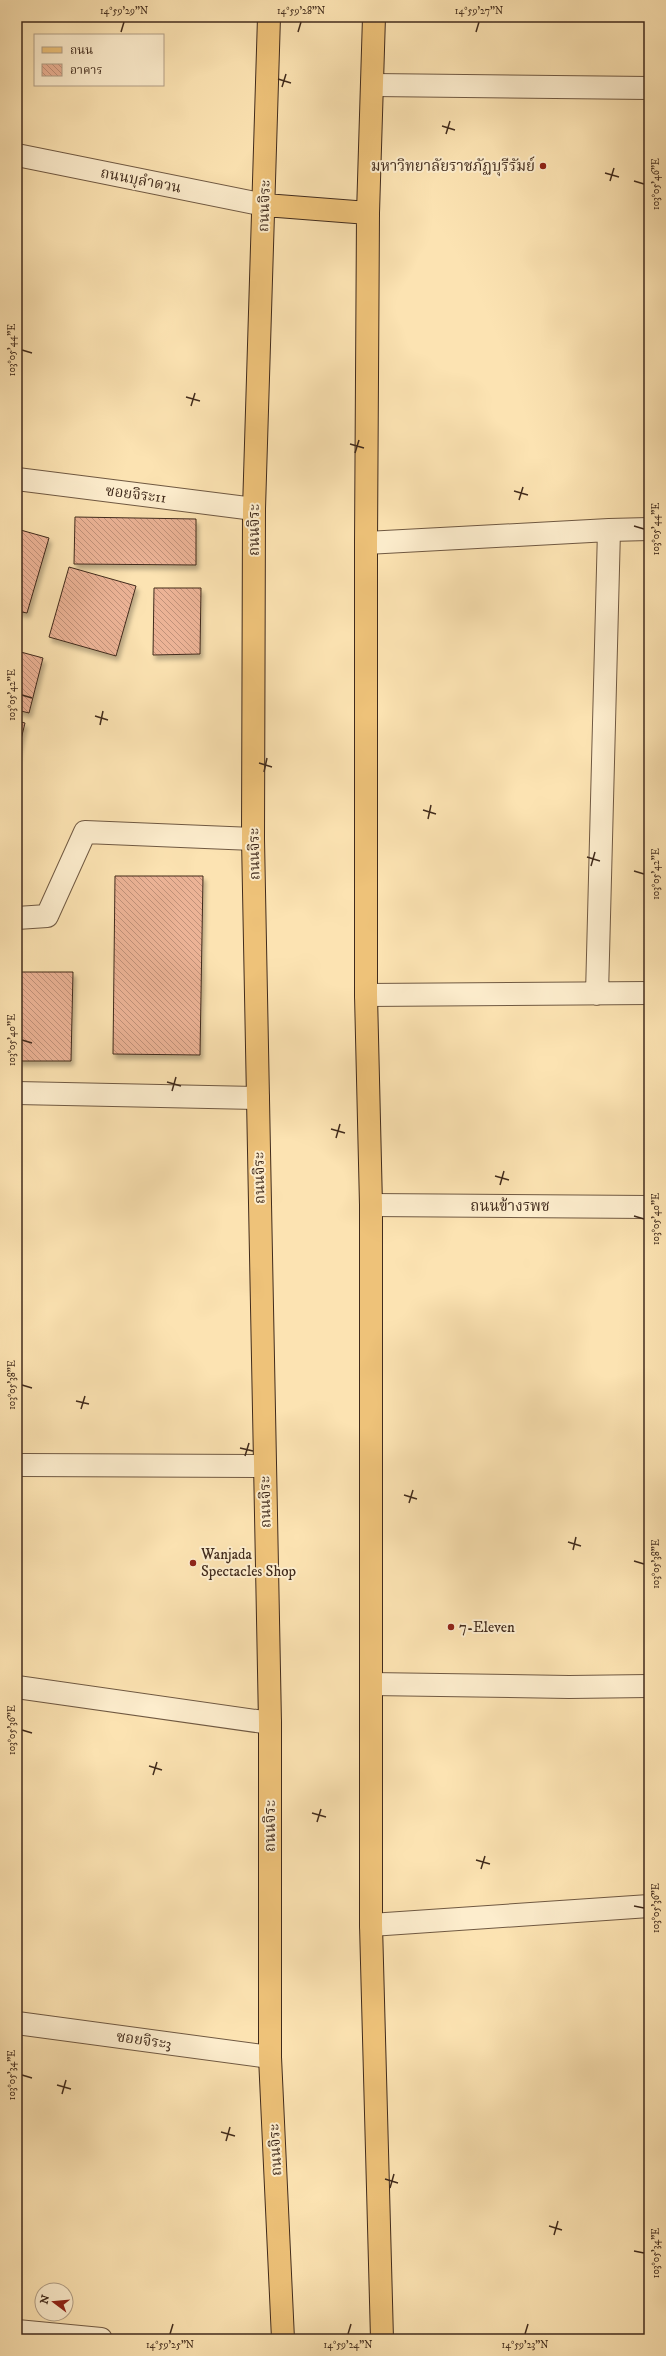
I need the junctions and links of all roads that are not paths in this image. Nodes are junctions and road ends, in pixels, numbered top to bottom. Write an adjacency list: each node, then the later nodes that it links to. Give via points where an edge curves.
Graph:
1 (269, 17): 6 (main road, ถนนจิระ)
2 (374, 17): 3 (main road)
3 (374, 85): 4 (street); 7 (main road)
4 (649, 88)
5 (17, 155): 6 (street, ถนนบุลำดวน)
6 (265, 205): 7 (main road); 9 (main road, ถนนจิระ)
7 (368, 213): 12 (main road)
8 (17, 479): 9 (street, ซอยจิระ11)
9 (254, 509): 13 (main road, ถนนจิระ)
10 (649, 529): 11 (street)
11 (609, 530): 12 (street); 16 (street)
12 (366, 543): 17 (main road)
13 (253, 839): 14 (street, via 85,832 47,916); 19 (main road, ถนนจิระ)
14 (17, 918)
15 (649, 993): 16 (street)
16 (597, 994): 17 (street)
17 (366, 995): 20 (main road)
18 (17, 1093): 19 (street)
19 (258, 1098): 23 (main road, ถนนจิระ)
20 (371, 1205): 21 (street, ถนนข้างรพช); 24 (main road)
21 (649, 1207)
22 (23, 1465): 23 (street)
23 (264, 1466): 27 (main road, ถนนจิระ)
24 (371, 1684): 25 (street); 29 (main road)
25 (649, 1686)
26 (17, 1687): 27 (street)
27 (270, 1723): 31 (main road, ถนนจิระ)
28 (649, 1906): 29 (street)
29 (371, 1925): 35 (main road)
30 (17, 2023): 31 (street, ซอยจิระ3)
31 (270, 2057): 34 (main road, ถนนจิระ)
32 (17, 2331): 33 (street)
33 (101, 2339)
34 (283, 2339)
35 (382, 2339)

